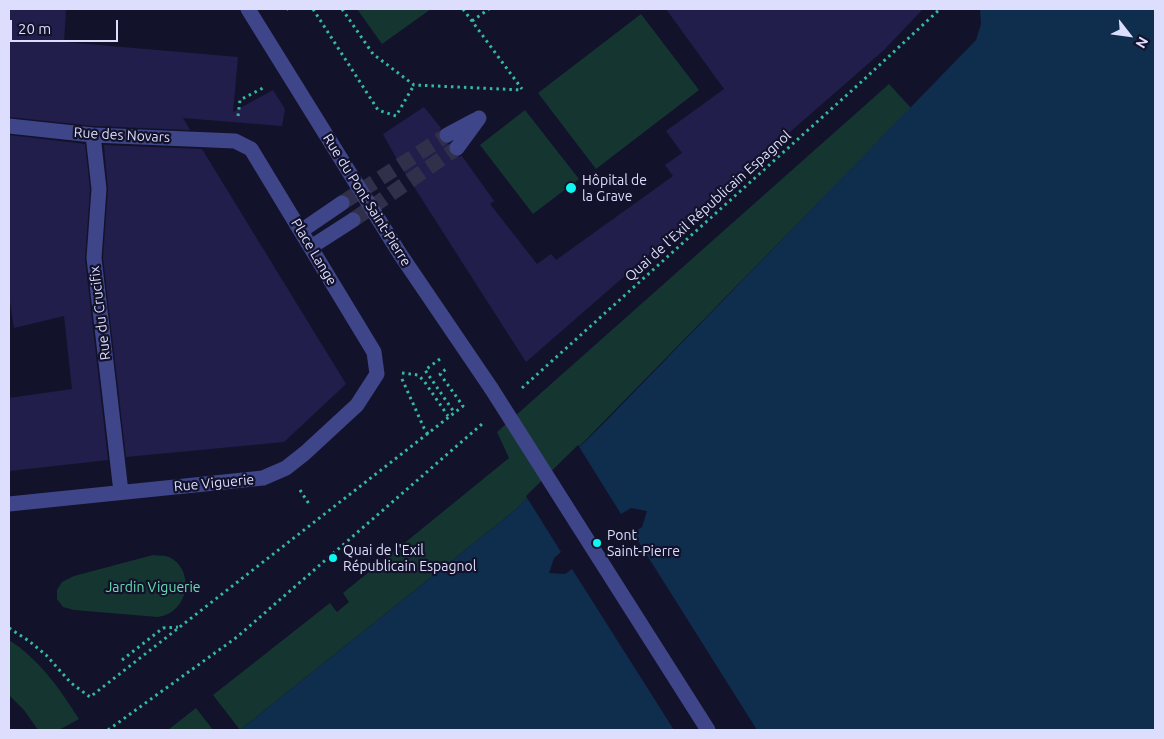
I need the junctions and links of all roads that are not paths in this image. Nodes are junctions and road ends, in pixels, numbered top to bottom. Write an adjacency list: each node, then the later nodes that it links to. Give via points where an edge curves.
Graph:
1 (248, 9): 14 (street, Rue du Pont Saint-Pierre, bridge, via 400,254 491,388)
2 (9, 126): 4 (street, Rue des Novars)
3 (447, 134): 6 (street, via 479,118)
4 (93, 135): 5 (street, Rue des Novars); 12 (street, Rue du Crucifix, via 99,189 94,258)
5 (235, 141): 9 (street, Place Lange, via 250,149)
6 (457, 148)
7 (342, 203): 9 (street)
8 (353, 220): 10 (street)
9 (301, 231): 10 (street, Place Lange)
10 (311, 247): 11 (street, Place Lange, via 374,352)
11 (377, 374): 12 (street, Rue Viguerie, via 357,405 286,468 263,478)
12 (121, 492): 13 (street, Rue Viguerie)
13 (9, 504)
14 (708, 730)

